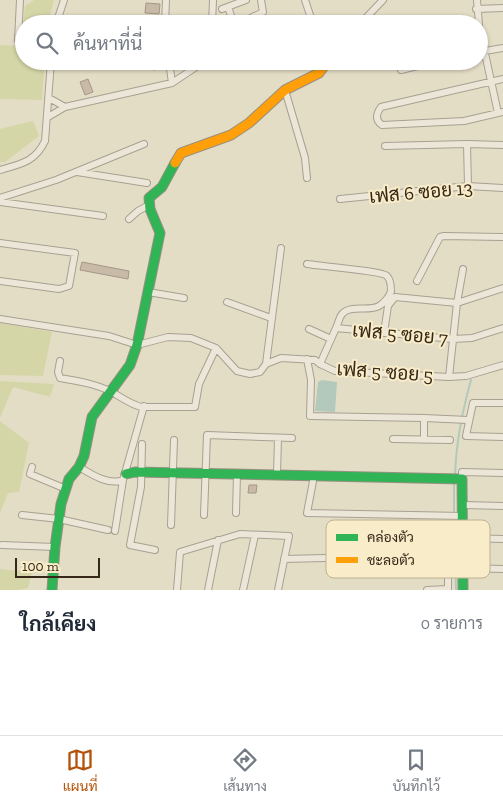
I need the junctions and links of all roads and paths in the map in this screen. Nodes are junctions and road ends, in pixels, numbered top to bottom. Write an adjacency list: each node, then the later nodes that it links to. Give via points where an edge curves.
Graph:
1 (20, 0): 12 (street)
2 (64, 0): 13 (street)
3 (166, 0): 14 (street)
4 (213, 0): 15 (street)
5 (246, 0): 16 (street, via 225,8)
6 (261, 0): 17 (street, via 263,12)
7 (305, 0): 18 (street)
8 (383, 0): 19 (street)
9 (477, 0): 11 (street)
10 (503, 8): 11 (street)
11 (476, 9): 20 (street)
12 (19, 15)
13 (59, 15)
14 (165, 15)
15 (212, 15)
16 (229, 15)
17 (257, 15)
18 (311, 15)
19 (369, 15)
20 (477, 15)
21 (503, 48): 22 (street)
22 (488, 50)
23 (51, 70): 32 (street)
24 (170, 70): 30 (street)
25 (192, 70): 30 (street)
26 (321, 70): 31 (street)
27 (488, 70): 29 (street)
28 (503, 79): 29 (street)
29 (491, 80): 34 (street); 34 (street, via 381,106 378,122 382,125 464,121)
30 (172, 83): 33 (street)
31 (285, 90): 42 (street, via 305,158); 49 (street, via 250,123 231,134 181,153 172,173 150,196)
32 (49, 98): 33 (street); 35 (street)
33 (65, 106): 35 (street)
34 (500, 112)
35 (48, 116): 40 (street, via 45,141 40,151 25,163)
36 (144, 144): 41 (street)
37 (467, 144): 38 (street); 39 (street); 44 (street)
38 (503, 145)
39 (385, 146)
40 (0, 170)
41 (75, 172): 43 (street); 46 (street)
42 (307, 178)
43 (147, 183)
44 (468, 186): 45 (street, เฟส 6 ซอย 13); 47 (street, เฟส 6 ซอย 13)
45 (503, 188)
46 (0, 198)
47 (340, 199)
48 (0, 202): 50 (street)
49 (149, 205): 51 (street); 60 (street, via 160,233)
50 (103, 216)
51 (129, 220)
52 (503, 237): 58 (street, via 440,237)
53 (0, 243): 57 (street, via 75,253 69,286 59,290)
54 (281, 248): 64 (street)
55 (307, 264): 66 (street, via 372,272 388,278 390,294 380,306 346,311)
56 (463, 268): 63 (street)
57 (0, 281)
58 (417, 281)
59 (503, 288): 63 (street)
60 (148, 292): 61 (street); 72 (street)
61 (184, 298)
62 (227, 302): 64 (street)
63 (457, 303): 69 (street, via 395,296 388,306); 71 (street)
64 (271, 318): 76 (street)
65 (0, 319): 72 (street, via 109,336)
66 (336, 328): 69 (street, เฟส 5 ซอย 7); 70 (street, เฟส 5 ซอย 7)
67 (503, 328): 71 (street, เฟส 5 ซอย 7, via 472,338)
68 (309, 329): 70 (street)
69 (384, 333): 71 (street, เฟส 5 ซอย 7)
70 (331, 339): 77 (street, เฟส 5 ซอย 7)
71 (453, 339): 79 (street)
72 (137, 345): 73 (street, เฟส 5 ซอย 5, via 179,337); 80 (street, via 130,365)
73 (216, 348): 76 (street, เฟส 5 ซอย 5, via 237,371 260,372); 82 (street, via 199,384 195,407)
74 (307, 359): 76 (street, เฟส 5 ซอย 5, via 281,358); 77 (street, เฟส 5 ซอย 5); 83 (street, via 311,380 310,416)
75 (60, 360): 80 (street, via 60,378)
76 (266, 364)
77 (320, 364): 79 (street, เฟส 5 ซอย 5, via 335,371)
78 (503, 364): 79 (street, เฟส 5 ซอย 5, via 466,376)
79 (449, 377)
80 (111, 392): 82 (street, via 134,405); 93 (street, via 92,417)
81 (503, 403): 84 (street, via 473,403)
82 (144, 406): 102 (street)
83 (424, 418): 84 (street); 90 (street)
84 (468, 420): 85 (street, via 466,436)
85 (503, 437)
86 (278, 438): 87 (street); 97 (street, via 207,435); 100 (street)
87 (292, 438)
88 (393, 439): 90 (street)
89 (174, 440): 96 (street)
90 (424, 440): 91 (street)
91 (450, 440)
92 (142, 444): 95 (street)
93 (79, 466): 102 (street, via 103,480 118,483); 104 (street)
94 (32, 467): 104 (street, via 30,474)
95 (141, 472): 96 (street); 102 (street); 122 (street, via 130,545)
96 (173, 472): 97 (street); 113 (street)
97 (206, 473): 99 (street); 109 (street)
98 (503, 473): 103 (street, via 462,472)
99 (238, 474): 100 (street); 107 (street)
100 (277, 475): 101 (street)
101 (314, 476): 103 (street); 110 (street, via 307,513)
102 (125, 477): 115 (street)
103 (457, 479): 105 (street)
104 (66, 489): 111 (street)
105 (463, 505): 106 (street); 110 (street)
106 (503, 506)
107 (236, 513)
108 (22, 515): 111 (street)
109 (204, 516)
110 (458, 516): 112 (street)
111 (59, 520): 114 (street); 121 (street)
112 (459, 520)
113 (171, 525)
114 (108, 530)
115 (115, 531)
116 (255, 534): 119 (street); 124 (street, via 290,536); 130 (street)
117 (490, 539): 118 (street)
118 (503, 539)
119 (218, 540): 128 (street, via 180,552); 129 (street)
120 (2, 545): 121 (street)
121 (55, 547): 127 (street)
122 (155, 550)
123 (326, 558): 124 (street)
124 (284, 559): 131 (street)
125 (490, 569): 126 (street)
126 (503, 569)
127 (52, 590)
128 (178, 590)
129 (208, 590)
130 (243, 590)
131 (278, 590)
132 (427, 590): 133 (street)
133 (448, 590)

